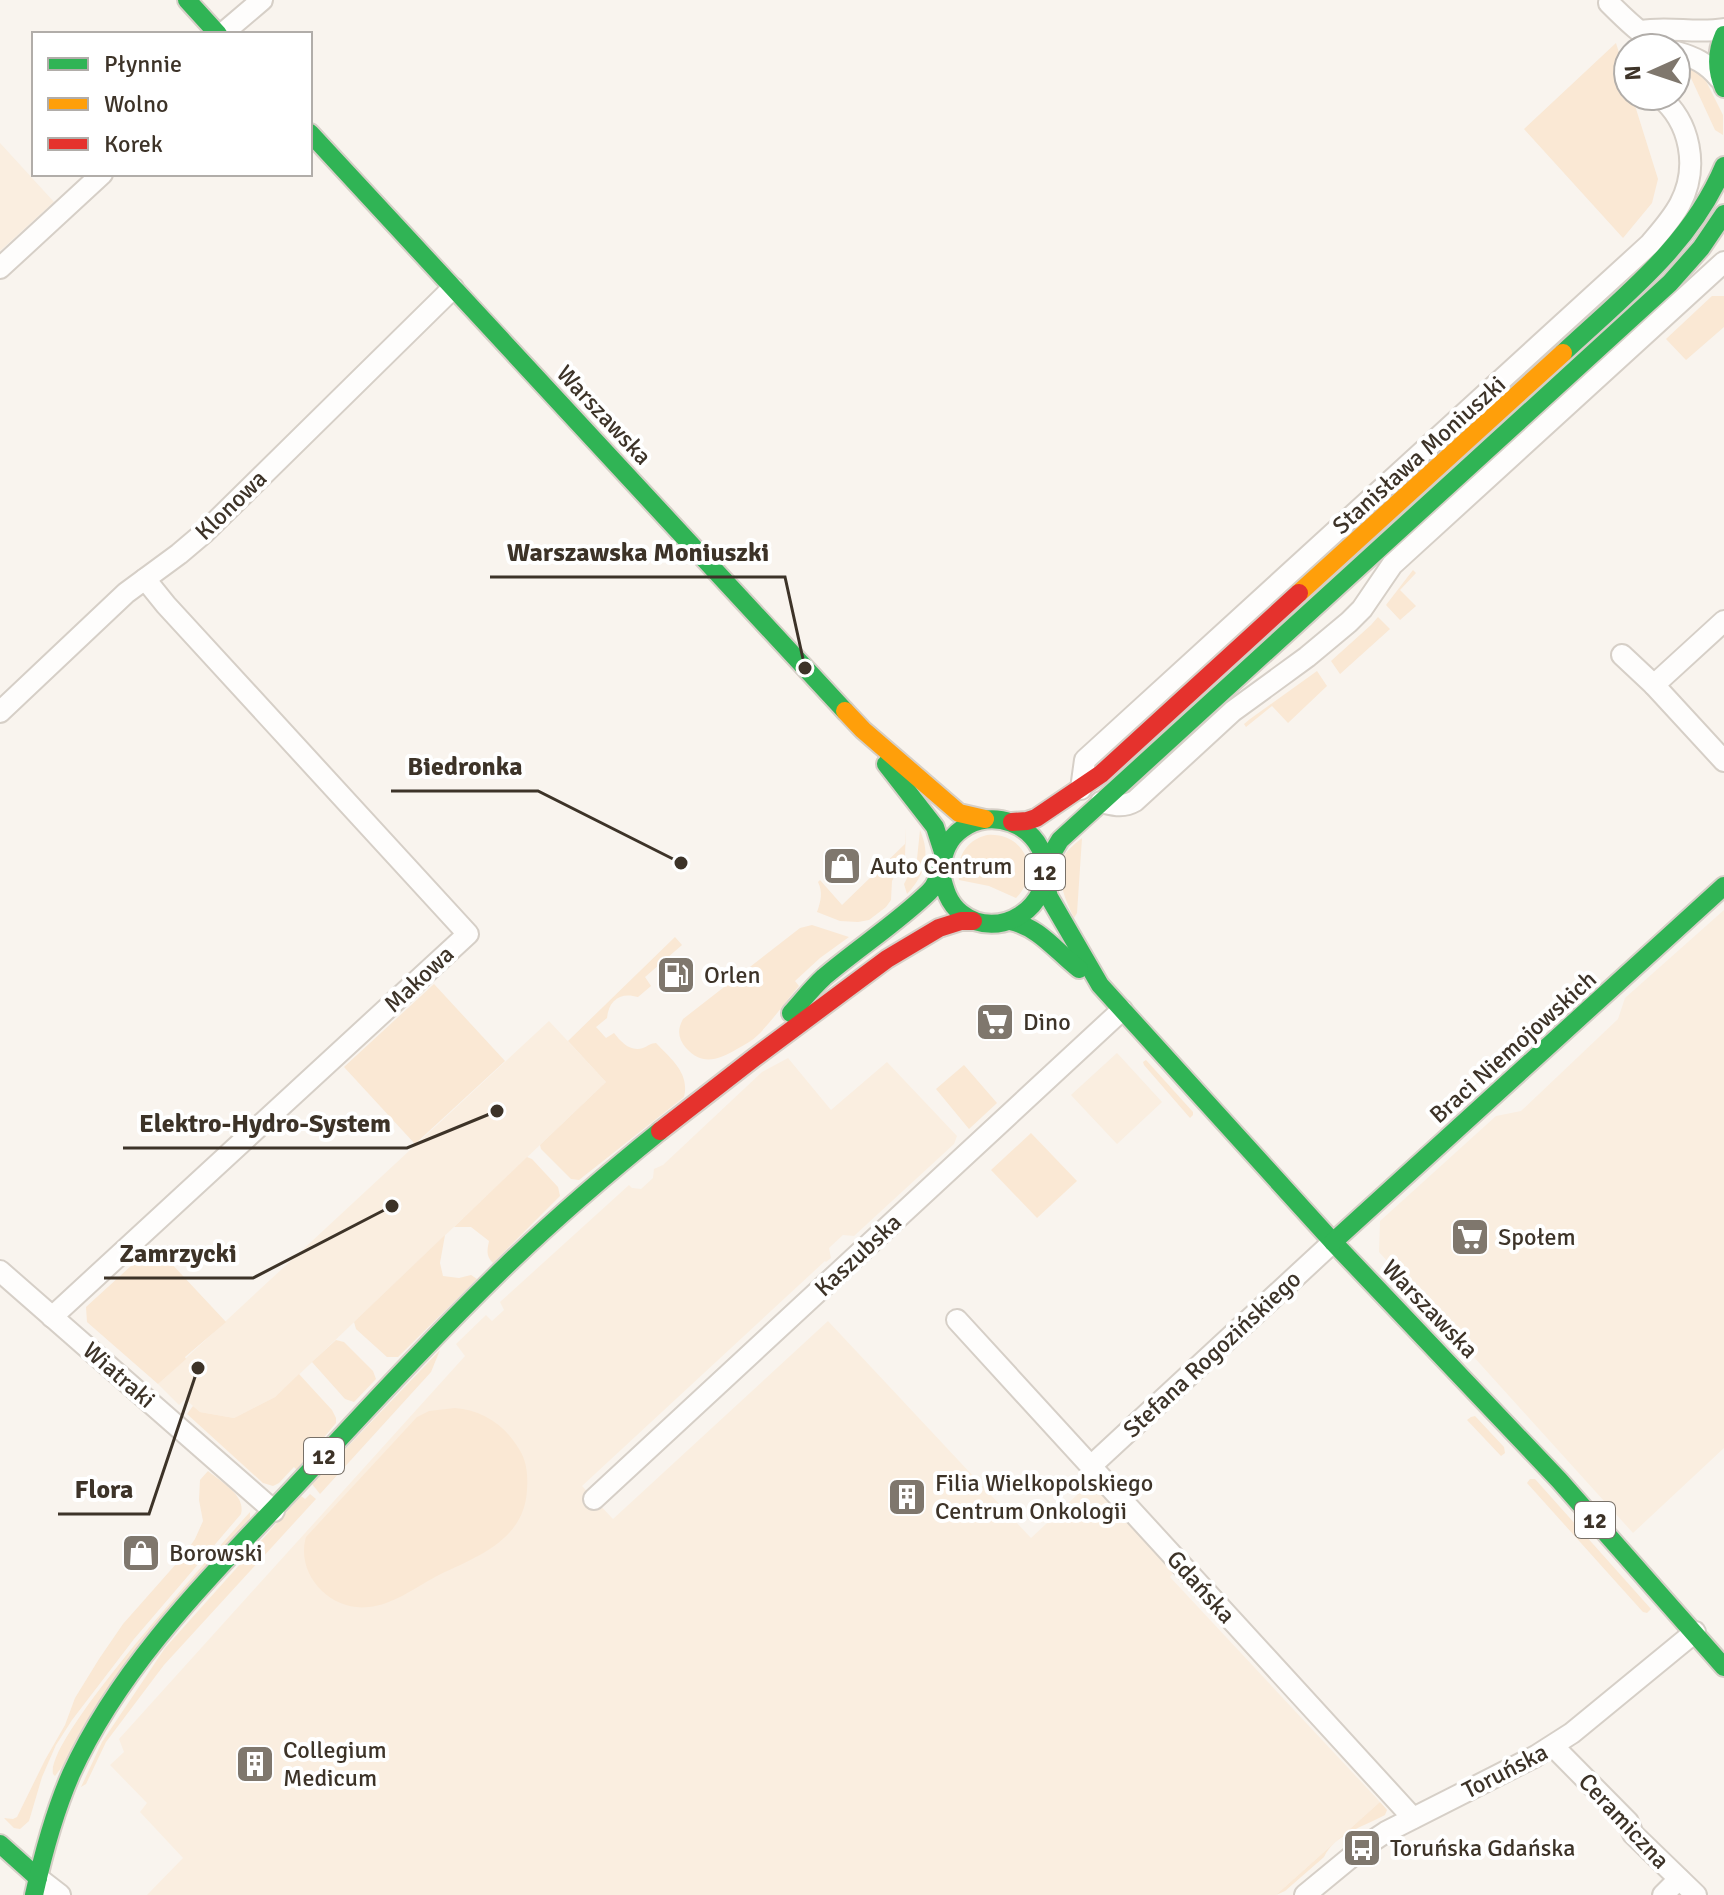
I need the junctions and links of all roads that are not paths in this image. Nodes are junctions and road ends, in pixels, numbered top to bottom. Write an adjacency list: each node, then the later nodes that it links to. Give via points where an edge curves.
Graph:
1 (187, 0): 4 (main road)
2 (262, 0): 5 (street)
3 (1609, 3): 6 (street)
4 (218, 32)
5 (222, 32)
6 (1644, 32)
7 (1724, 32): 8 (street); 10 (main road, via 1716,60)
8 (1692, 33)
9 (1692, 57): 10 (street, via 1711,68)
10 (1722, 83)
11 (1674, 112): 26 (street, Stanisława Moniuszki, via 1691,161 1685,194 1665,227 1085,760)
12 (312, 135): 18 (main road, Warszawska)
13 (1724, 166): 26 (main road, Stanisława Moniuszki, via 1696,219 1655,268)
14 (100, 176): 16 (street)
15 (1724, 214): 27 (main road, Stanisława Moniuszki, via 1670,283)
16 (0, 268)
17 (1721, 271): 27 (street, via 1392,565 1349,622 1233,711 1135,801 1121,806)
18 (453, 288): 19 (street, Klonowa, via 205,532); 24 (main road, Warszawska)
19 (145, 579): 23 (street, Klonowa); 40 (street, Makowa, via 468,934)
20 (1724, 621): 22 (street)
21 (1622, 655): 22 (street)
22 (1654, 685): 25 (street)
23 (0, 712)
24 (863, 730): 28 (main road, Warszawska, via 959,813); 30 (main road, Warszawska, via 935,827)
25 (1724, 761)
26 (1081, 789): 29 (main road, Stanisława Moniuszki, via 1036,818)
27 (1101, 802): 31 (main road, Stanisława Moniuszki, via 1060,840)
28 (985, 819): 29 (main road, 12); 30 (main road, 12, via 959,830)
29 (1012, 822): 31 (main road, 12, via 1034,838 1043,854)
30 (941, 861): 33 (main road, via 942,888 951,904); 37 (main road, 12, via 932,890 822,979)
31 (1045, 877): 34 (main road, 12, via 1038,899); 35 (main road, Warszawska, via 1049,897)
32 (1724, 886): 38 (main road, Braci Niemojowskich)
33 (973, 921): 34 (main road, 12); 37 (main road, 12, via 950,924 912,943)
34 (1010, 921): 35 (main road, Warszawska, via 1034,930)
35 (1100, 985): 36 (main road, Warszawska / 12)
36 (1122, 1010): 38 (main road, Warszawska / 12); 43 (street, Kaszubska)
37 (740, 1068): 44 (main road, 12, via 509,1263)
38 (1333, 1242): 42 (street, Stefana Rogozińskiego); 45 (main road, Warszawska / 12)
39 (0, 1271): 40 (street, Wiatraki)
40 (52, 1317): 44 (street, Wiatraki)
41 (957, 1320): 42 (street, Gdańska)
42 (1091, 1466): 48 (street, Gdańska)
43 (594, 1499)
44 (274, 1511): 51 (main road, 12, via 158,1641 105,1713 65,1789)
45 (1695, 1632): 46 (main road, Warszawska / 12); 47 (street, Toruńska)
46 (1724, 1667)
47 (1553, 1746): 48 (street, Toruńska); 50 (street, Ceramiczna)
48 (1413, 1818): 53 (street, Toruńska, via 1362,1848)
49 (0, 1844): 51 (main road)
50 (1679, 1879): 54 (street); 55 (street, Ceramiczna)
51 (36, 1886): 52 (street)
52 (60, 1895)
53 (1305, 1895)
54 (1663, 1895)
55 (1696, 1895)

